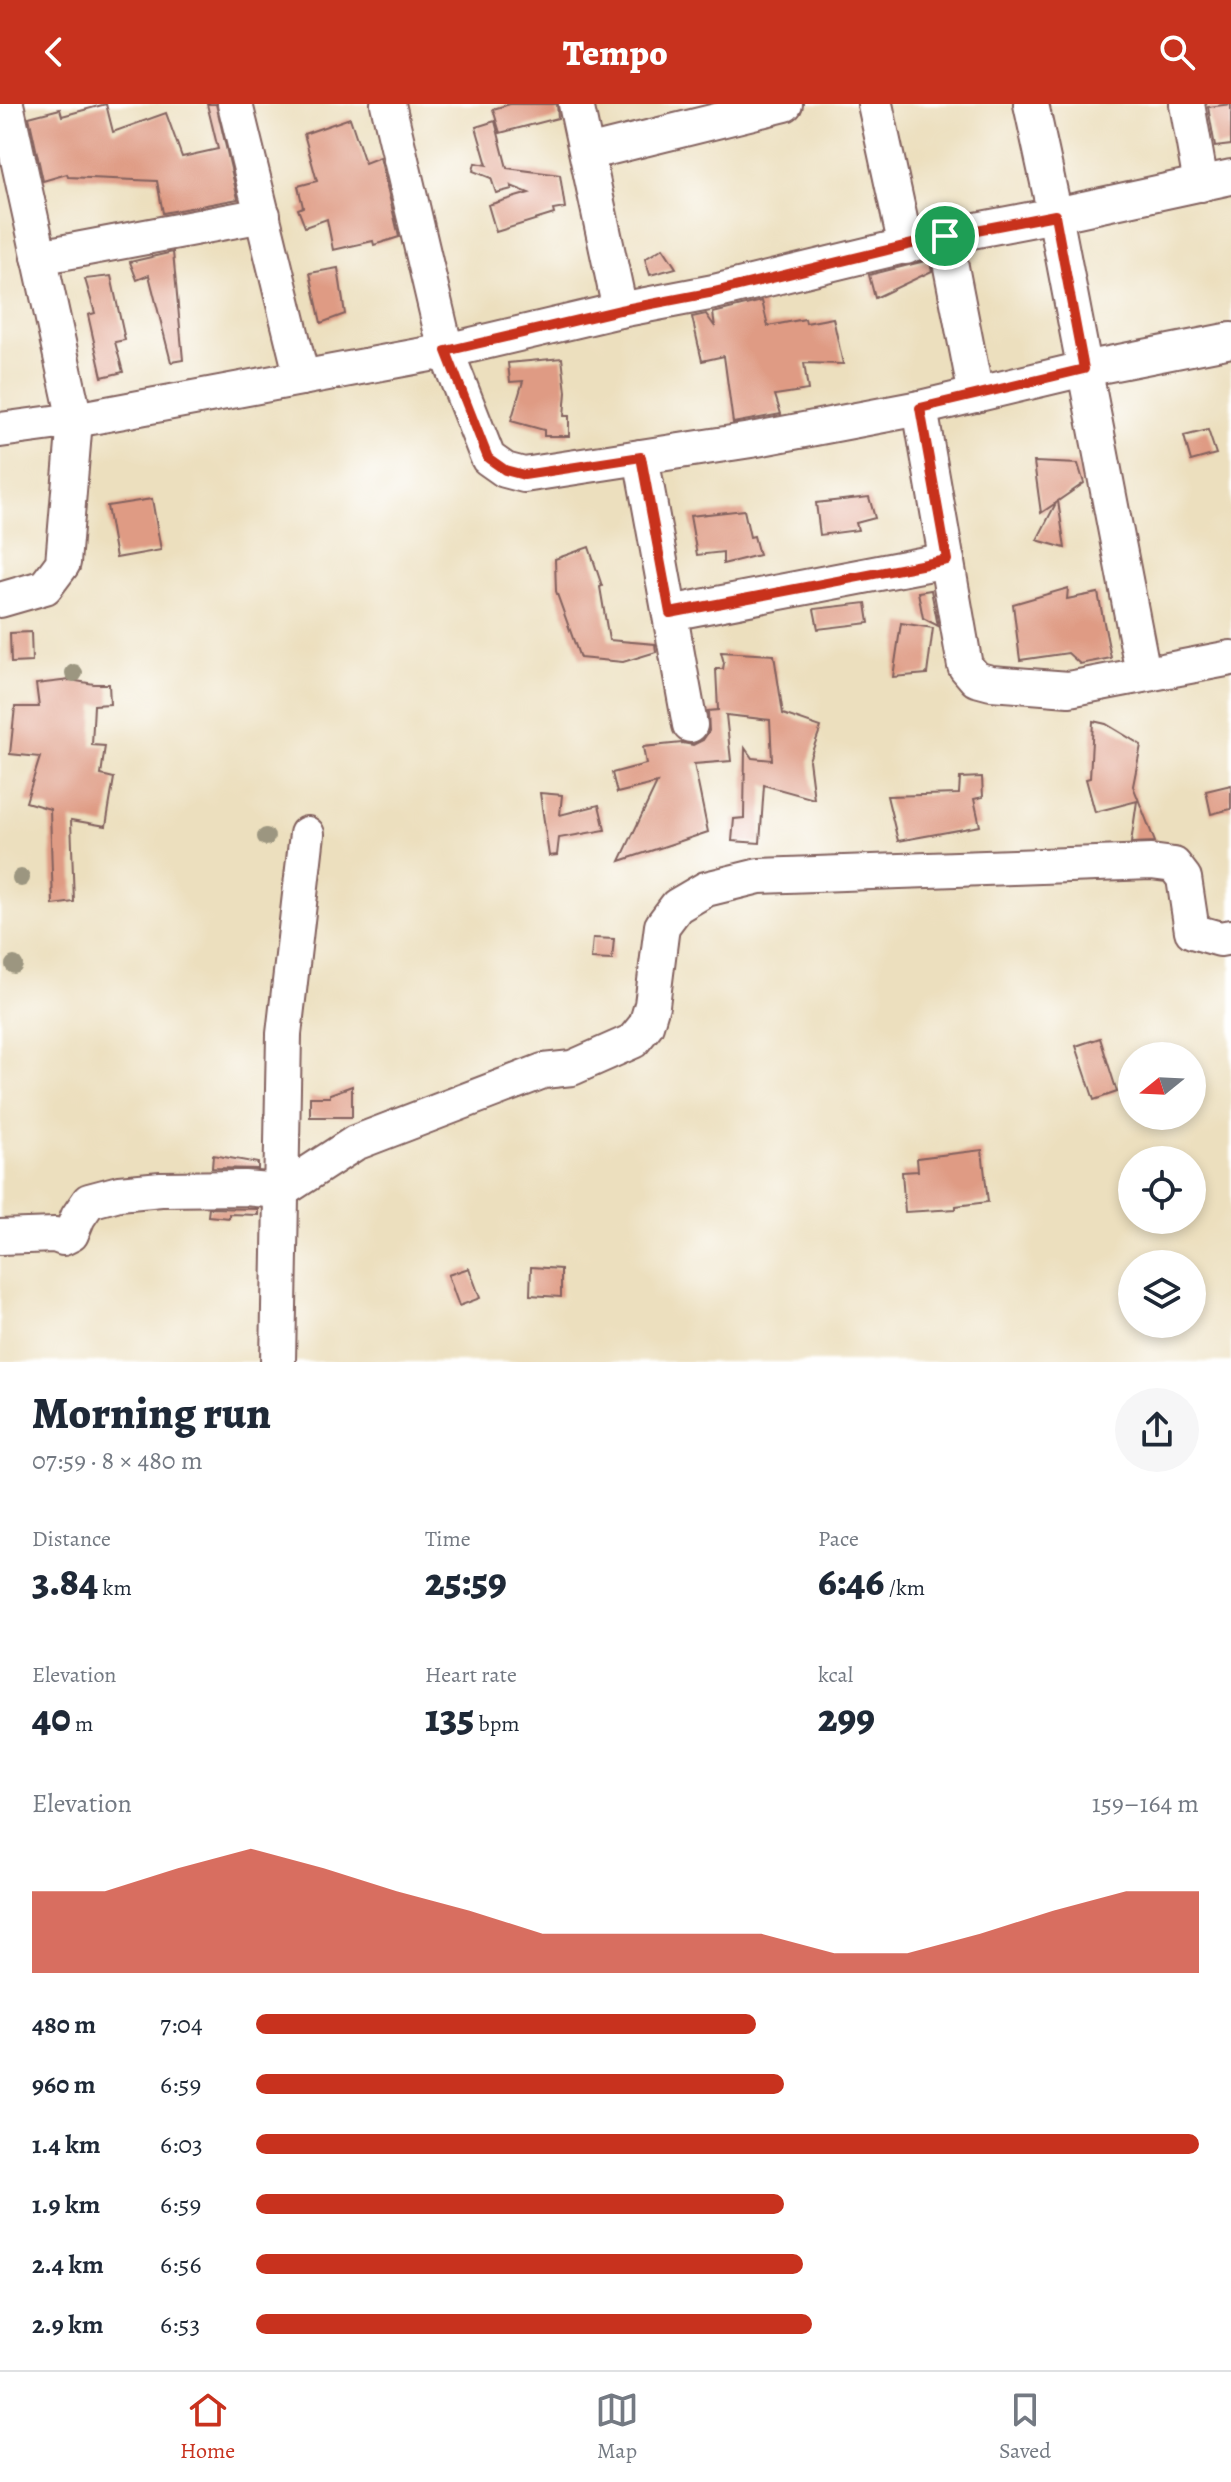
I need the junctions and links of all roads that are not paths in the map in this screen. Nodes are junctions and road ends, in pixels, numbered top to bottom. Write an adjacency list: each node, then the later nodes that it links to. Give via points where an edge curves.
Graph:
1 (6, 104): 15 (street)
2 (235, 104): 11 (street)
3 (388, 104): 18 (street)
4 (576, 104): 9 (street)
5 (785, 104): 9 (street)
6 (875, 104): 14 (street)
7 (1031, 104): 12 (street)
8 (1187, 104): 10 (street)
9 (587, 153): 16 (street)
10 (1216, 180): 12 (street)
11 (263, 215): 15 (street); 20 (street)
12 (1055, 215): 13 (street); 19 (street)
13 (945, 236): 14 (street); 21 (street)
14 (906, 247): 16 (street)
15 (39, 257): 23 (street)
16 (620, 310): 18 (street)
17 (1231, 340): 19 (street)
18 (446, 351): 20 (street); 25 (street, via 488,458 505,470 524,475)
19 (1084, 369): 21 (street); 30 (street)
20 (302, 378): 23 (street)
21 (976, 395): 22 (street)
22 (920, 408): 25 (street); 26 (street)
23 (75, 420): 24 (street); 27 (street, via 63,563 45,587)
24 (0, 430)
25 (641, 457): 28 (street)
26 (947, 560): 28 (street); 30 (street, via 965,666 976,679 1069,689)
27 (0, 600)
28 (670, 613): 31 (street)
29 (1231, 658): 30 (street)
30 (1143, 673)
31 (690, 725)
32 (307, 834): 34 (street, via 284,1034)
33 (1231, 937): 34 (street, via 1192,931 1184,878 1174,865 1151,862 759,876 730,882 677,906 662,926 652,1005 646,1025 633,1041 572,1068 543,1071 355,1143)
34 (281, 1191): 35 (street, via 119,1193 89,1201 71,1234 63,1238); 36 (street)
35 (0, 1237)
36 (278, 1362)

